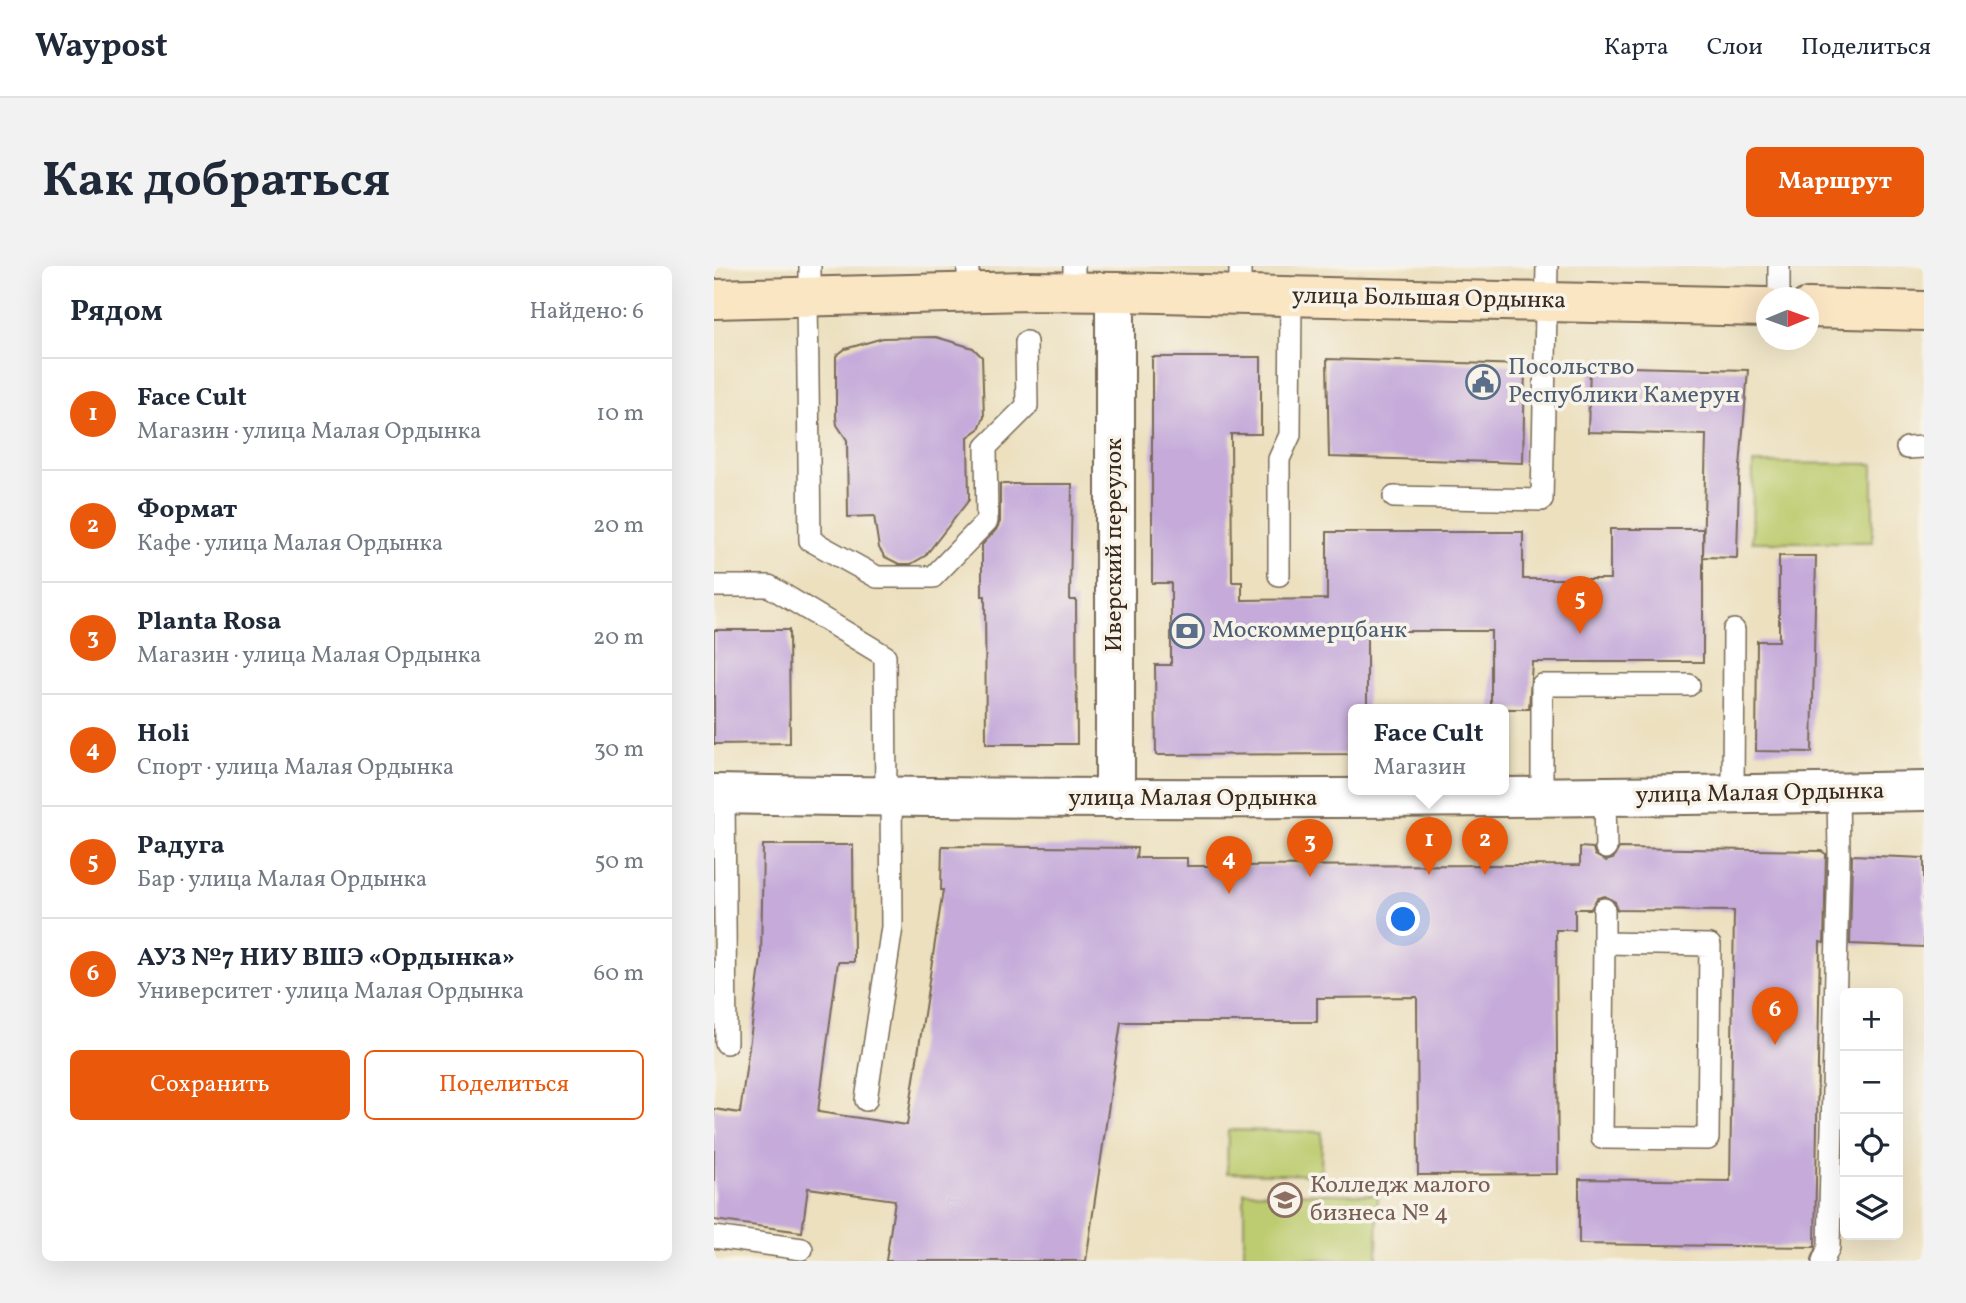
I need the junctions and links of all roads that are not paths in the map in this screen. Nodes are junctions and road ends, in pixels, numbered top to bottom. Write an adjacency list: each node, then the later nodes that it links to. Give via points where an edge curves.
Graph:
1 (1779, 266): 7 (lane)
2 (968, 279): 3 (main road, улица Большая Ордынка); 6 (main road, улица Большая Ордынка)
3 (1074, 279): 8 (main road, улица Большая Ордынка)
4 (1240, 280): 8 (main road, улица Большая Ордынка); 9 (main road, улица Большая Ордынка)
5 (1546, 284): 9 (main road, улица Большая Ордынка); 11 (main road, улица Большая Ордынка); 15 (lane, via 1542,500)
6 (809, 287): 10 (main road, улица Большая Ордынка); 14 (lane, via 810,540 877,577 933,577 987,521 986,447 1027,406)
7 (1779, 287)
8 (1115, 292): 27 (street, Иверский переулок)
9 (1291, 295): 16 (lane, via 1290,435 1279,459)
10 (714, 299)
11 (1756, 306)
12 (1819, 308): 13 (main road)
13 (1924, 311)
14 (1026, 342)
15 (1394, 496)
16 (1279, 575)
17 (714, 586): 24 (lane, via 769,586 885,656)
18 (1734, 630): 23 (lane)
19 (1689, 685): 25 (lane, via 1542,685)
20 (1924, 791): 21 (street, улица Малая Ордынка)
21 (1838, 793): 23 (street, улица Малая Ордынка); 35 (lane, via 1829,1247)
22 (719, 794): 24 (street, улица Малая Ордынка); 31 (lane)
23 (1733, 794): 26 (street, улица Малая Ордынка)
24 (888, 797): 27 (street, улица Малая Ордынка); 32 (lane, via 892,927)
25 (1542, 797): 26 (street, улица Малая Ордынка); 27 (street, улица Малая Ордынка)
26 (1605, 797): 28 (lane)
27 (1115, 799)
28 (1606, 848)
29 (1604, 909): 30 (lane)
30 (1604, 943): 30 (lane, via 1710,945 1708,1139 1602,1138)
31 (726, 1043)
32 (866, 1100)
33 (714, 1237): 34 (lane)
34 (802, 1249)
35 (1823, 1261)

